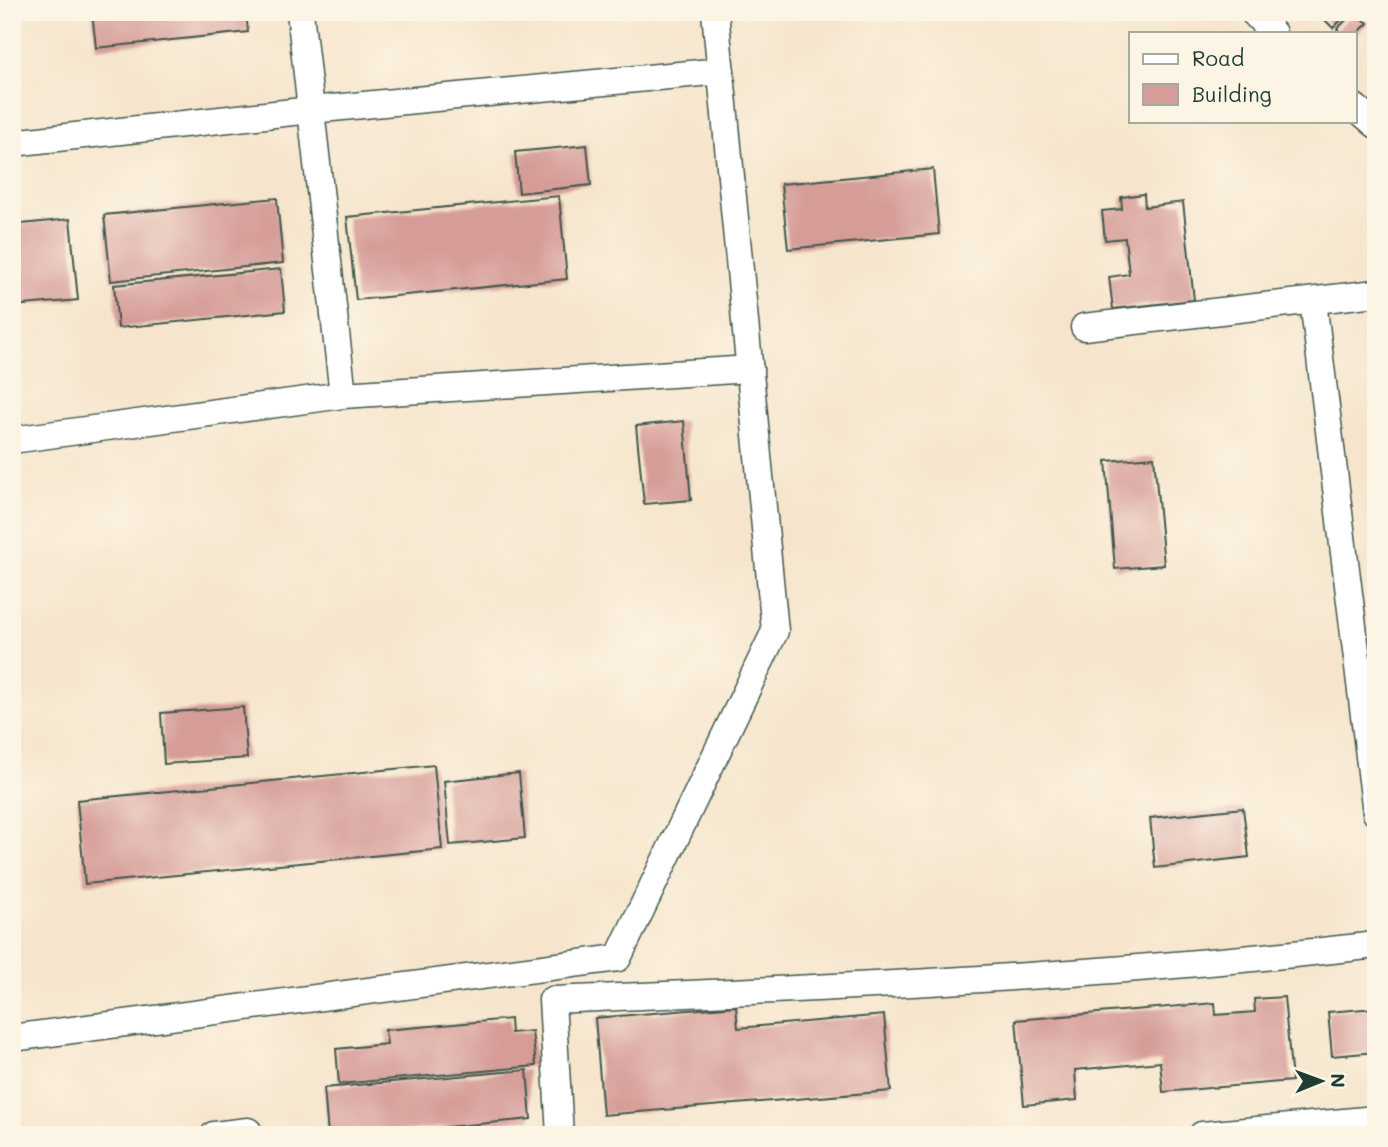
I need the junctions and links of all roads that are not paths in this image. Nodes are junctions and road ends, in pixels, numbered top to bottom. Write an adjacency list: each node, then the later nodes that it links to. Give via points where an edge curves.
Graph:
1 (300, 12): 7 (street)
2 (715, 12): 5 (street)
3 (1253, 12): 4 (street)
4 (1272, 32)
5 (721, 71): 7 (street); 13 (street)
6 (1356, 108): 8 (street)
7 (311, 110): 9 (street); 14 (street)
8 (1376, 125)
9 (12, 143)
10 (1376, 293): 11 (street)
11 (1313, 300): 12 (street); 16 (street)
12 (1084, 327)
13 (750, 369): 14 (street); 18 (street, via 775,631 618,958)
14 (344, 395): 15 (street)
15 (12, 440)
16 (1376, 813)
17 (1376, 945): 22 (street, via 1283,956 855,986 552,1000)
18 (12, 1038)
19 (1376, 1119): 23 (street)
20 (214, 1135): 21 (street, via 248,1131)
21 (248, 1135)
22 (560, 1135)
23 (1202, 1135)

